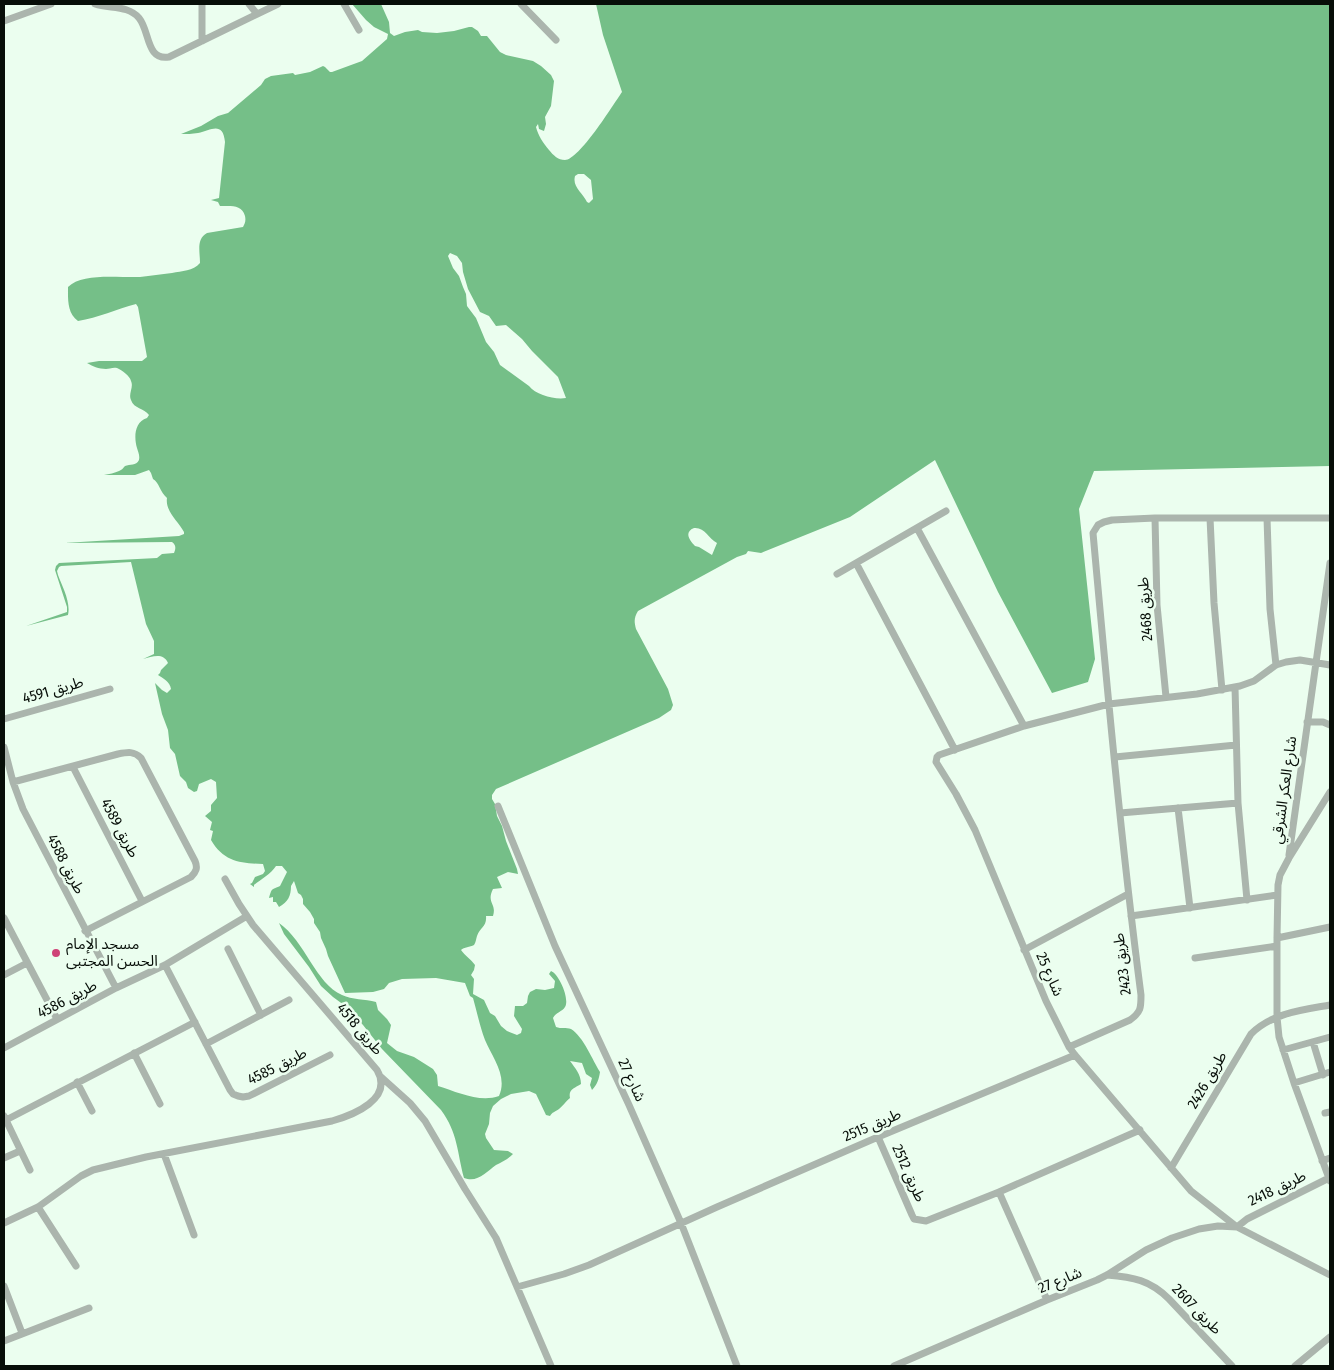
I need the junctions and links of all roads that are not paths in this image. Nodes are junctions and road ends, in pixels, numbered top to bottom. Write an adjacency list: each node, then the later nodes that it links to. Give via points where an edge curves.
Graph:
1 (52, 4): 9 (street)
2 (95, 4): 12 (street, via 133,12 140,18 157,56 169,57)
3 (202, 4): 12 (street)
4 (249, 4): 8 (street)
5 (278, 4): 8 (street)
6 (344, 4): 10 (street)
7 (521, 4): 11 (street)
8 (257, 14): 12 (street)
9 (4, 21)
10 (358, 30)
11 (556, 40)
12 (202, 41)
13 (946, 511): 18 (street)
14 (1155, 518): 15 (street); 28 (street, طريق 2468, via 1157,605); 29 (street, طريق 2423, via 1104,522 1092,532)
15 (1210, 518): 16 (street); 27 (street)
16 (1267, 518): 17 (street); 24 (street, via 1270,609)
17 (1330, 518)
18 (916, 528): 19 (street); 33 (street)
19 (856, 563): 21 (street); 36 (street)
20 (1330, 563): 22 (street, شارع العكر الشرقي)
21 (837, 574)
22 (1316, 662): 23 (street); 24 (street, via 1293,661); 31 (street, شارع العكر الشرقي)
23 (1330, 665)
24 (1276, 666): 25 (street, شارع 25, via 1254,681)
25 (1235, 687): 27 (street, شارع 25); 34 (street)
26 (110, 688): 30 (street, طريق 4591)
27 (1222, 690): 28 (street, شارع 25)
28 (1166, 697): 29 (street, شارع 25)
29 (1109, 704): 33 (street, شارع 25); 37 (street, طريق 2423)
30 (4, 719)
31 (1308, 722): 32 (street); 45 (street, شارع العكر الشرقي)
32 (1330, 725)
33 (1024, 726): 36 (street, شارع 25)
34 (1236, 745): 37 (street); 41 (street)
35 (4, 747): 39 (street, طريق 4588)
36 (955, 750): 59 (street, شارع 25, via 939,755 936,762 975,830)
37 (1115, 757): 44 (street, طريق 2423)
38 (73, 766): 39 (street); 50 (street, طريق 4589); 50 (street, via 129,752 138,755 195,861 196,869 191,877)
39 (13, 782): 56 (street, طريق 4588, via 22,809)
40 (1330, 792): 45 (street)
41 (1238, 803): 43 (street); 49 (street)
42 (498, 806): 100 (street, شارع 27, via 555,946)
43 (1178, 808): 44 (street); 51 (street)
44 (1120, 813): 47 (street, طريق 2423)
45 (1289, 858): 48 (street, شارع العكر الشرقي, via 1280,875)
46 (225, 879): 52 (street, طريق 4518)
47 (1128, 894): 53 (street, طريق 2423); 59 (street)
48 (1277, 895): 49 (street); 57 (street, شارع العكر الشرقي)
49 (1247, 900): 51 (street)
50 (142, 902): 56 (street)
51 (1190, 908): 53 (street)
52 (247, 916): 62 (street, طريق 4586); 81 (street, طريق 4518)
53 (1130, 916): 74 (street, طريق 2423, via 1141,1007 1130,1020)
54 (4, 918): 61 (street)
55 (1330, 927): 57 (street)
56 (86, 931): 64 (street, طريق 4588)
57 (1277, 942): 60 (street); 68 (street, شارع العكر الشرقي)
58 (228, 949): 67 (street)
59 (1024, 950): 74 (street, شارع 25)
60 (1195, 958)
61 (27, 963): 63 (street); 69 (street)
62 (165, 965): 64 (street, طريق 4586); 70 (street, طريق 4585)
63 (4, 975)
64 (116, 988): 69 (street, طريق 4586)
65 (289, 1000): 67 (street)
66 (1330, 1004): 68 (street, طريق 2426)
67 (262, 1014): 73 (street)
68 (1277, 1017): 76 (street, شارع العكر الشرقي); 94 (street, طريق 2426, via 1257,1028 1246,1041)
69 (58, 1019): 75 (street, طريق 4586)
70 (195, 1022): 73 (street, طريق 4585); 77 (street)
71 (1330, 1038): 72 (street)
72 (1312, 1042): 76 (street); 80 (street)
73 (206, 1044): 78 (street, طريق 4585, via 230,1090 244,1097)
74 (1070, 1046): 79 (street, شارع 25)
75 (4, 1047)
76 (1283, 1050): 83 (street, شارع العكر الشرقي)
77 (134, 1053): 82 (street); 84 (street)
78 (330, 1054)
79 (1075, 1055): 87 (street, شارع 25); 88 (street, طريق 2515)
80 (1326, 1074): 83 (street)
81 (380, 1075): 90 (street, طريق 4518, via 381,1088 374,1099 348,1116 317,1125); 107 (street, via 410,1102 432,1131 496,1238)
82 (77, 1082): 85 (street); 86 (street)
83 (1294, 1083): 93 (street, شارع العكر الشرقي)
84 (160, 1104)
85 (92, 1111)
86 (5, 1118): 89 (street)
87 (1140, 1130): 94 (street, شارع 25); 97 (street, طريق 2512)
88 (878, 1137): 97 (street, طريق 2512, via 914,1219 934,1219); 100 (street, طريق 2515)
89 (20, 1151): 91 (street); 95 (street)
90 (164, 1154): 98 (street, طريق 4518, via 93,1170); 102 (street)
91 (4, 1158)
92 (1330, 1158): 93 (street)
93 (1322, 1161): 96 (street, شارع العكر الشرقي)
94 (1171, 1168): 101 (street, شارع 25, via 1192,1191)
95 (30, 1170)
96 (1329, 1180): 101 (street, طريق 2418, via 1247,1219)
97 (1000, 1192): 108 (street)
98 (38, 1207): 99 (street, طريق 4518); 103 (street)
99 (4, 1223)
100 (681, 1223): 107 (street, طريق 2515, via 589,1265); 114 (street, شارع 27)
101 (1237, 1227): 104 (street, شارع 27, via 1199,1229 1172,1238); 105 (street, شارع 25)
102 (194, 1236)
103 (76, 1266)
104 (1107, 1275): 108 (street, شارع 27); 116 (street, طريق 2607, via 1138,1279 1158,1289)
105 (1330, 1275)
106 (4, 1286): 110 (street)
107 (517, 1287): 113 (street)
108 (1048, 1300): 115 (street, شارع 27)
109 (89, 1308): 110 (street)
110 (22, 1333): 112 (street)
111 (1330, 1337): 117 (street)
112 (4, 1340)
113 (551, 1366)
114 (737, 1366)
115 (894, 1366)
116 (1232, 1366)
117 (1294, 1366)

